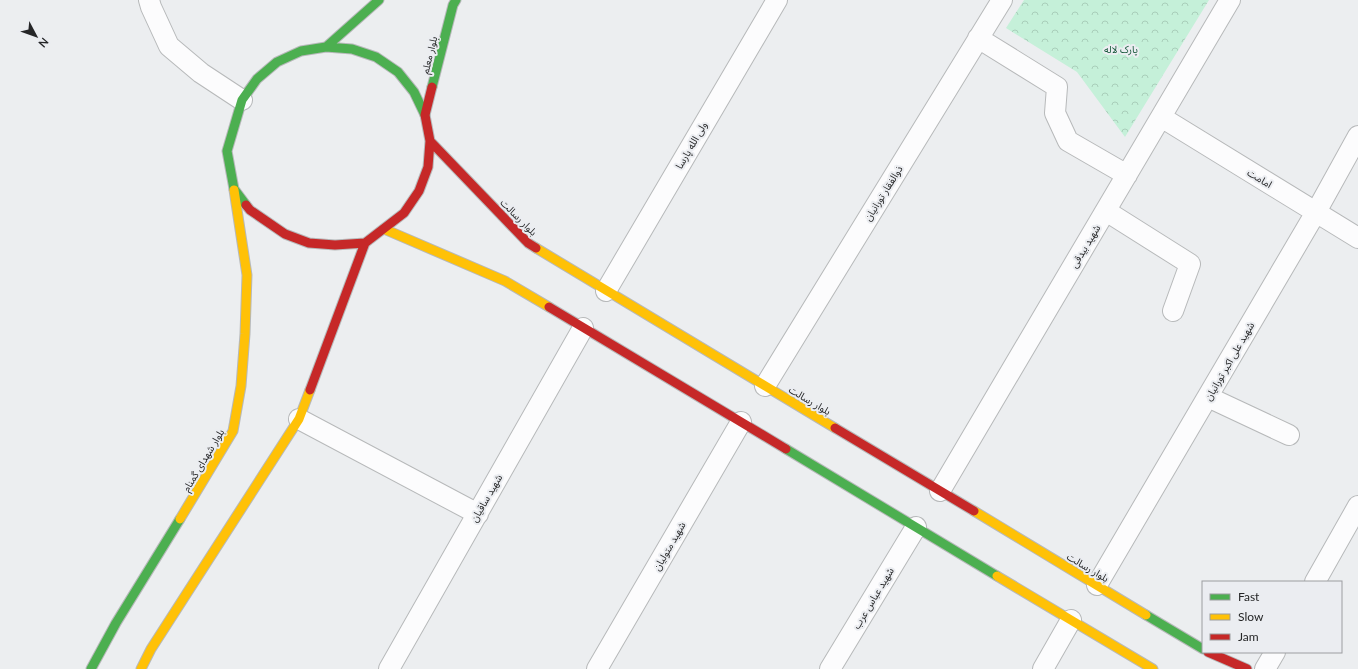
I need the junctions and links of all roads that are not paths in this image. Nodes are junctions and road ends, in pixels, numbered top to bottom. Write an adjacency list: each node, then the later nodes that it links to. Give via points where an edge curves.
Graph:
1 (149, 0): 9 (street, via 169,46 200,73)
2 (379, 0): 8 (main road)
3 (456, 0): 10 (main road, بلوار معلم)
4 (776, 0): 21 (street, ولی الله پارسا)
5 (1002, 0): 7 (street, ذوالفقار تورانیان)
6 (1230, 0): 11 (street, شهید بیدقی)
7 (978, 38): 14 (street, via 1057,87 1055,113 1068,141); 24 (street, ذوالفقار تورانیان)
8 (326, 46): 9 (main road, بلوار شهدای گمنام, via 301,51 277,62 257,79); 10 (main road, via 352,49 376,57 398,72 414,92)
9 (242, 100): 15 (main road, بلوار شهدای گمنام, via 227,151)
10 (425, 115): 13 (main road)
11 (1161, 117): 14 (street, شهید بیدقی); 17 (street, امامت)
12 (1358, 136): 17 (street, شهید علی اکبر تورانیان)
13 (430, 141): 18 (main road, via 428,167 419,192 404,213); 21 (main road, بلوار رسالت, via 528,243)
14 (1127, 175): 16 (street, شهید بیدقی)
15 (234, 189): 20 (main road, via 250,210 285,234 309,243 335,245); 39 (main road, بلوار شهدای گمنام, via 247,274 241,386 234,431 116,623)
16 (1106, 211): 22 (street, via 1190,264); 29 (street, شهید بیدقی)
17 (1316, 212): 19 (street, امامت); 25 (street, شهید علی اکبر تورانیان)
18 (384, 229): 20 (main road); 23 (main road, via 505,281)
19 (1358, 238)
20 (365, 242): 26 (main road)
21 (606, 291): 24 (main road, بلوار رسالت)
22 (1173, 311)
23 (584, 328): 27 (main road); 31 (street, شهید ساقیان)
24 (765, 386): 29 (main road, بلوار رسالت)
25 (1208, 397): 28 (street); 34 (street, شهید علی اکبر تورانیان)
26 (299, 419): 31 (street); 40 (main road)
27 (741, 422): 32 (main road); 42 (street, شهید متولیان)
28 (1289, 435)
29 (940, 491): 34 (main road, بلوار رسالت)
30 (1358, 506): 33 (street)
31 (478, 514): 41 (street, شهید ساقیان)
32 (916, 527): 35 (main road); 43 (street, شهید عباس عرب)
33 (1316, 581)
34 (1097, 585): 36 (main road, بلوار رسالت)
35 (1072, 620): 44 (street); 45 (main road)
36 (1202, 648)
37 (1210, 653): 46 (main road)
38 (1274, 653): 47 (street)
39 (93, 668)
40 (140, 669)
41 (389, 669)
42 (597, 669)
43 (830, 669)
44 (1043, 669)
45 (1153, 669)
46 (1247, 669)
47 (1265, 669)

